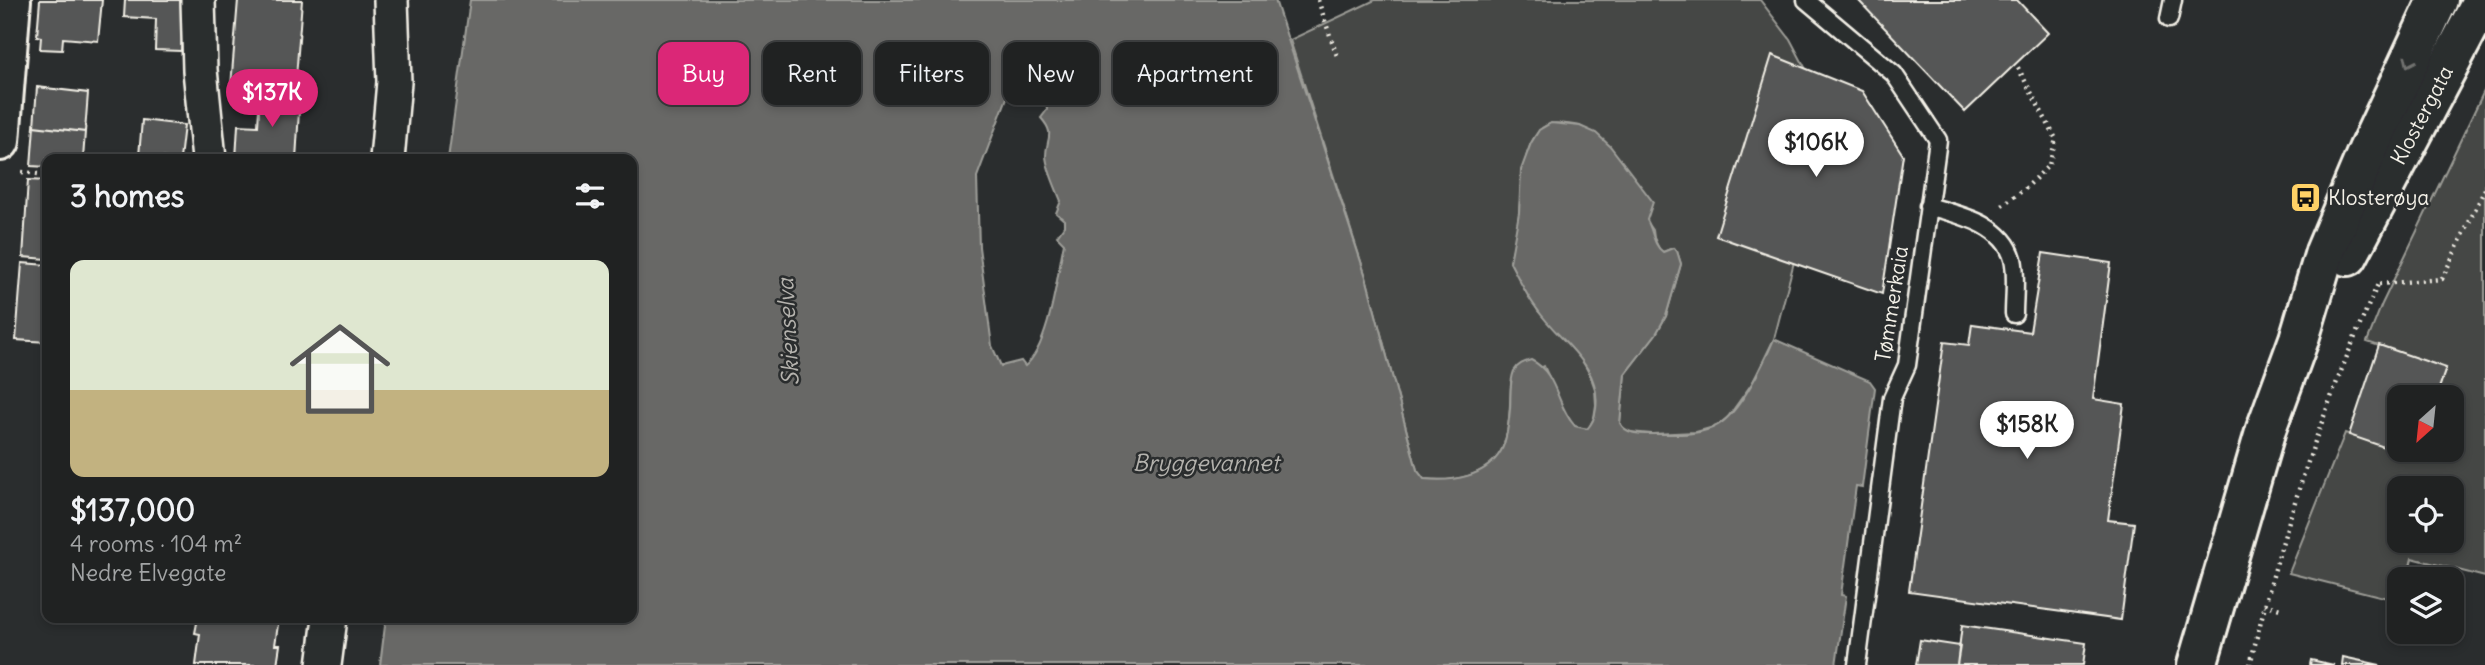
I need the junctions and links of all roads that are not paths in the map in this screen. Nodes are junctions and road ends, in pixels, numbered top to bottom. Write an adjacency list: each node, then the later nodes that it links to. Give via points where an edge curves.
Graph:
1 (11, 0): 9 (main road)
2 (198, 0): 10 (street)
3 (391, 0): 11 (street, via 394,82)
4 (1807, 0): 12 (lane, Tømmerkaia, via 1894,74 1938,140)
5 (2173, 0): 8 (lane)
6 (2438, 0): 14 (main road, Klostergata, one-way to 14, via 2325,252)
7 (2483, 0): 14 (main road, Klostergata, via 2345,263)
8 (2169, 19)
9 (0, 141)
10 (208, 154)
11 (387, 154)
12 (1928, 206): 13 (lane, via 1978,221 2005,242 2013,260); 17 (lane, Tømmerkaia, via 1907,365 1892,398)
13 (2014, 314)
14 (2299, 340): 18 (main road, Klostergata, via 2266,429)
15 (329, 623): 16 (street)
16 (324, 665)
17 (1857, 665)
18 (2197, 665)

